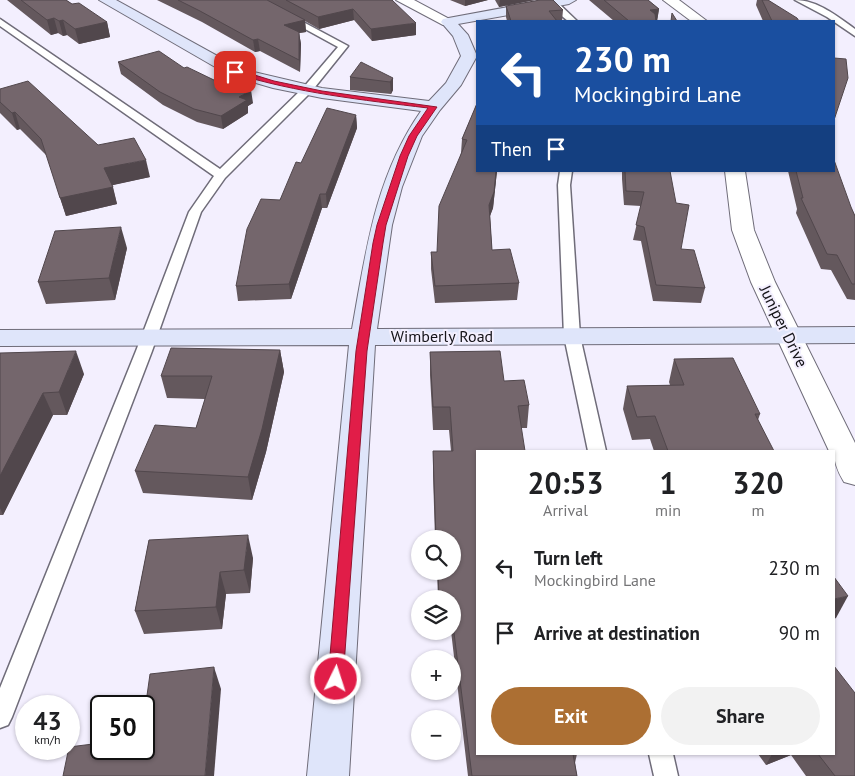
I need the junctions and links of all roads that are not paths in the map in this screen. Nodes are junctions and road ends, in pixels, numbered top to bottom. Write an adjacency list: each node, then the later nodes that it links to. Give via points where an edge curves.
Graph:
1 (106, 0): 13 (main road, via 235,72)
2 (256, 0): 13 (lane, via 343,46)
3 (403, 0): 11 (street)
4 (569, 0): 7 (main road)
5 (670, 0): 9 (street)
6 (799, 0): 12 (lane, via 830,15)
7 (550, 1): 8 (lane); 11 (main road)
8 (572, 20)
9 (699, 20)
10 (0, 22): 17 (lane)
11 (448, 22): 14 (main road, via 460,35 469,56 454,85)
12 (855, 33)
13 (307, 90): 14 (main road); 17 (lane)
14 (433, 107): 20 (main road, via 413,136 392,187 381,225)
15 (566, 172): 21 (lane)
16 (735, 172): 18 (street, Juniper Drive, via 743,230 762,282)
17 (221, 175): 23 (lane, via 195,212)
18 (788, 335): 19 (main road, Wimberly Road); 21 (main road, Wimberly Road); 25 (street, Juniper Drive)
19 (855, 335)
20 (363, 336): 21 (main road, Wimberly Road); 23 (main road, Wimberly Road); 28 (main road)
21 (572, 336): 24 (lane)
22 (0, 338): 23 (main road, Wimberly Road)
23 (148, 338): 26 (lane)
24 (597, 450)
25 (855, 474)
26 (0, 717)
27 (662, 755): 29 (lane)
28 (328, 776)
29 (666, 776)

